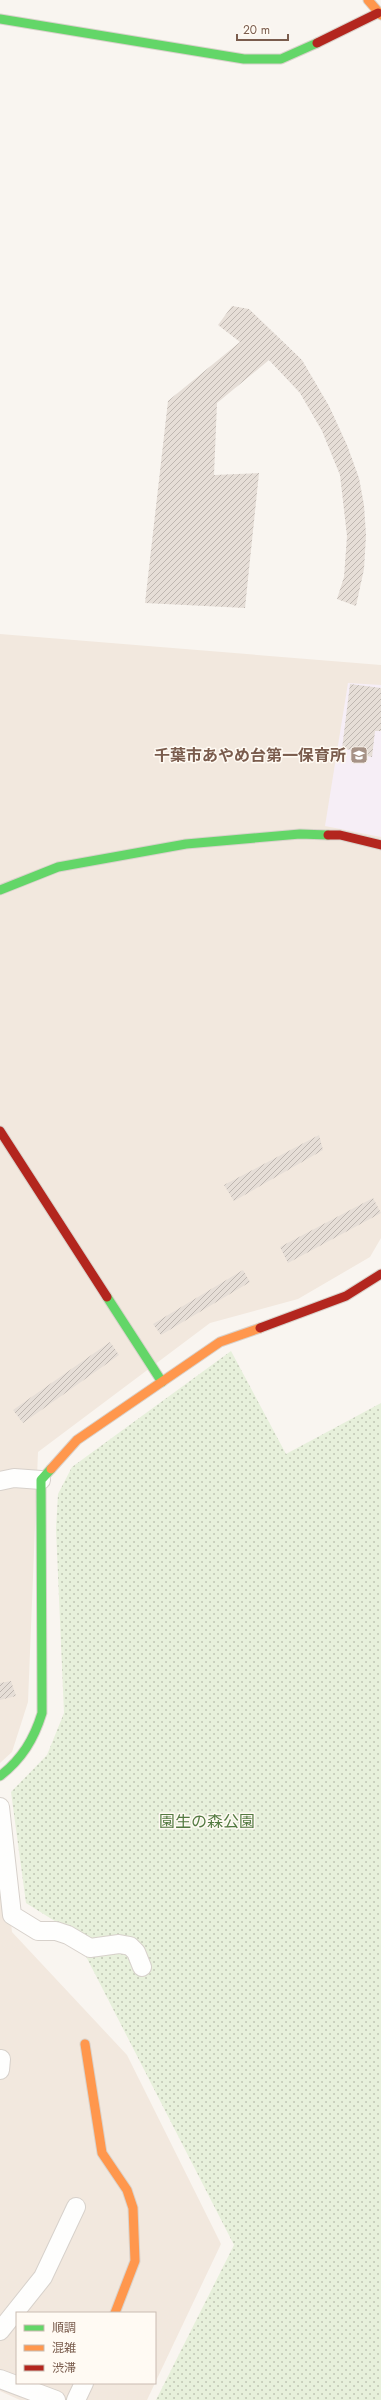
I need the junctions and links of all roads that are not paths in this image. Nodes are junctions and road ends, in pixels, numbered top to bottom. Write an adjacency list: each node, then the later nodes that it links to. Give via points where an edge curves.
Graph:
1 (368, 0): 2 (main road)
2 (380, 16): 3 (main road, via 281,59 244,59)
3 (0, 19)
4 (381, 844): 5 (main road, via 340,834 300,834 186,844 58,868)
5 (0, 890)
6 (0, 1131): 8 (main road)
7 (381, 1274): 8 (main road, via 346,1296 220,1342)
8 (162, 1382): 9 (main road, via 77,1440)
9 (41, 1480): 10 (street, via 14,1478); 11 (main road, via 42,1713 36,1734 25,1754)
10 (0, 1481)
11 (0, 1776)
12 (0, 1807): 13 (street, via 12,1915 38,1931 56,1931 90,1948 119,1944 130,1946 136,1952)
13 (142, 1967)
14 (85, 2044): 16 (main road, via 102,2153 127,2190 133,2208 135,2261)
15 (76, 2207): 17 (street, via 43,2277)
16 (115, 2312)
17 (0, 2331)
18 (0, 2379): 20 (street)
19 (84, 2384): 21 (street)
20 (56, 2400)
21 (76, 2400)

